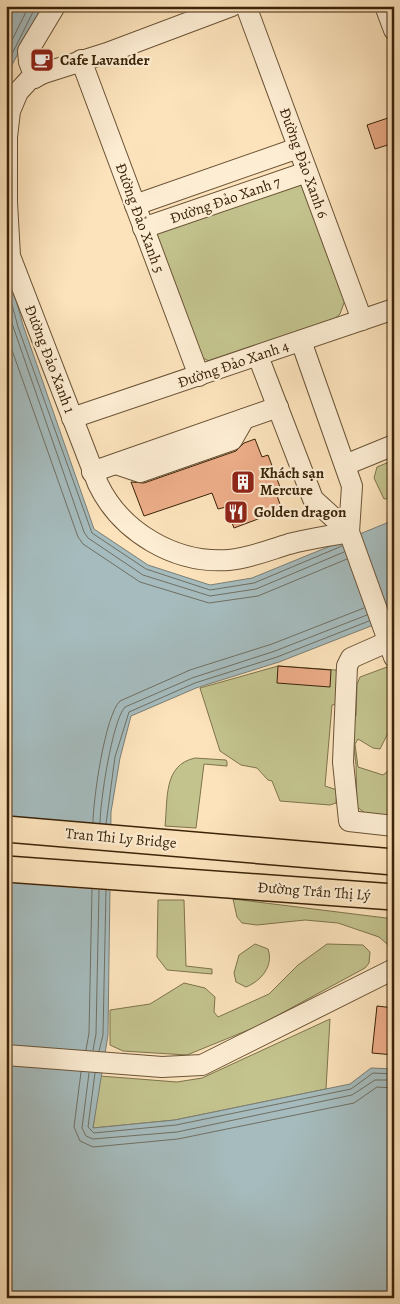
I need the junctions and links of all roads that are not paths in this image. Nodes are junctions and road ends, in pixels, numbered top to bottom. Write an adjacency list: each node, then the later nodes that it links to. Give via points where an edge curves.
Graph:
1 (55, 6): 7 (street, via 28,51)
2 (232, 6): 6 (street, Đường Đảo Xanh 1)
3 (246, 6): 8 (street, Đường Đảo Xanh 6)
4 (385, 6): 5 (street)
5 (394, 30)
6 (81, 60): 7 (street, Đường Đảo Xanh 1); 10 (street, Đường Đảo Xanh 5)
7 (35, 78): 18 (street, Đường Đảo Xanh 1, via 18,92 10,111 8,240 14,269)
8 (298, 148): 9 (street, Đường Đảo Xanh 6); 10 (street, Đường Đảo Xanh 7)
9 (307, 172): 11 (street, Đường Đảo Xanh 7); 13 (street, Đường Đảo Xanh 6)
10 (135, 205): 11 (street, Đường Đảo Xanh 5)
11 (144, 228): 16 (street, Đường Đảo Xanh 5)
12 (394, 309): 13 (street, Đường Đảo Xanh 4)
13 (362, 320): 14 (street, Đường Đảo Xanh 4)
14 (301, 341): 15 (street, Đường Đảo Xanh 4); 20 (street)
15 (258, 356): 16 (street, Đường Đảo Xanh 4); 17 (street)
16 (199, 376): 18 (street, Đường Đảo Xanh 4)
17 (278, 407): 21 (street); 22 (street, via 313,500)
18 (72, 418): 21 (street, Đường Đảo Xanh 1)
19 (394, 445): 20 (street)
20 (345, 466): 22 (street, via 352,486)
21 (92, 472): 22 (street, Đường Đảo Xanh 1, via 104,497 122,519 159,546 185,556 230,560)
22 (350, 535): 23 (street)
23 (390, 640): 24 (street, via 351,658 346,673 343,762 349,821)
24 (394, 826)
25 (6, 829): 26 (main road, Tran Thi Ly Bridge)
26 (394, 862)
27 (6, 869): 28 (main road, Đường Trần Thị Lý)
28 (394, 897)
29 (394, 970): 30 (street, via 202,1065 162,1067)
30 (6, 1055)

